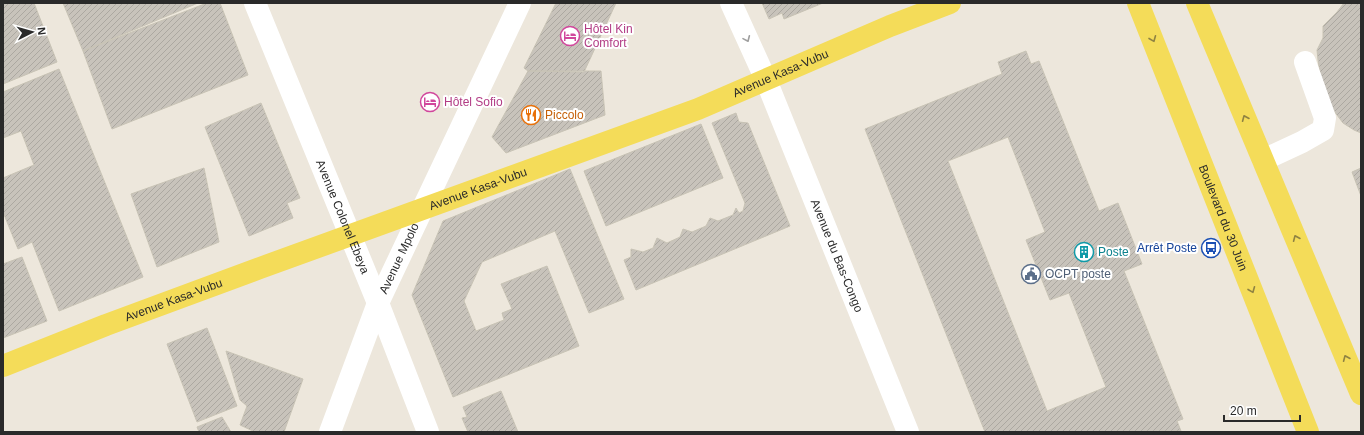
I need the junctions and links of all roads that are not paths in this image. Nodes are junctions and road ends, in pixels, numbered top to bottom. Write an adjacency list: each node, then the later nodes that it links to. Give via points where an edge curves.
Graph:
1 (255, 3): 11 (street, Avenue Colonel Ebeya)
2 (520, 3): 10 (street, Avenue Mpolo)
3 (732, 3): 8 (street, Avenue du Bas-Congo, one-way to 8)
4 (950, 3): 8 (main road, Avenue Kasa-Vubu)
5 (1138, 3): 18 (main road, Boulevard du 30 Juin, one-way to 18)
6 (1197, 3): 9 (main road, one-way to 6)
7 (1305, 62): 9 (street, via 1325,118 1323,130)
8 (766, 80): 10 (main road, Avenue Kasa-Vubu, via 698,109); 17 (street, Avenue du Bas-Congo)
9 (1263, 160): 14 (main road, one-way to 9)
10 (422, 209): 11 (main road, Avenue Kasa-Vubu); 12 (street, Avenue Mpolo)
11 (350, 235): 12 (street, Avenue Colonel Ebeya); 13 (main road, Avenue Kasa-Vubu, via 113,322)
12 (378, 303): 15 (street, Avenue Mpolo); 16 (street, Avenue Colonel Ebeya)
13 (3, 366)
14 (1361, 394)
15 (330, 432)
16 (428, 432)
17 (908, 432)
18 (1308, 432)

